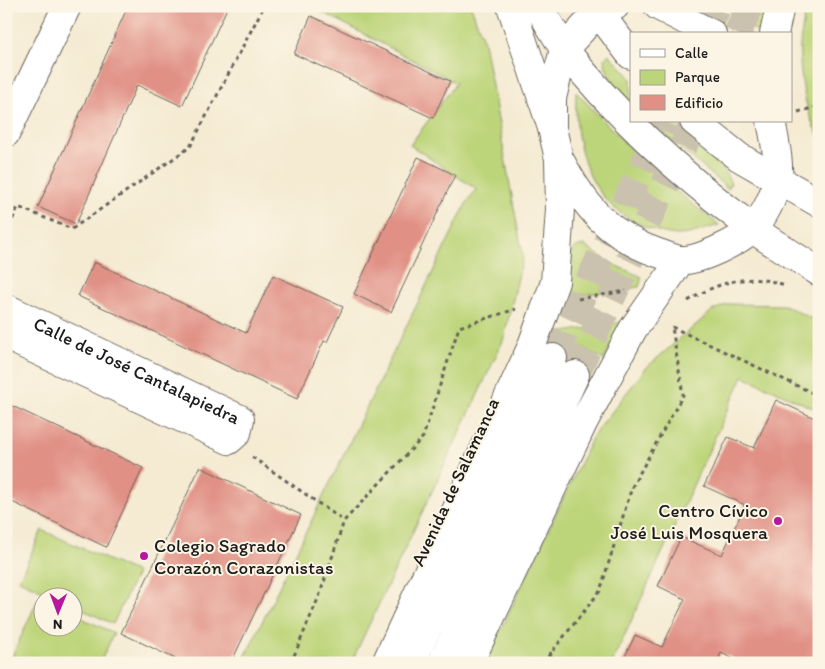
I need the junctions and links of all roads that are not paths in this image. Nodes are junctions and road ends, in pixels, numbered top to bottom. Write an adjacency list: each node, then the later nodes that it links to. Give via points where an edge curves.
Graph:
1 (68, 6): 14 (main road)
2 (511, 6): 13 (main road)
3 (538, 6): 9 (main road)
4 (658, 6): 7 (main road)
5 (780, 6): 8 (main road)
6 (602, 8): 9 (main road); 10 (main road)
7 (708, 32)
8 (774, 32)
9 (564, 49): 13 (main road, via 552,98); 18 (main road, via 624,119)
10 (630, 53)
11 (695, 122): 16 (main road, via 739,157)
12 (771, 122): 16 (main road)
13 (552, 128): 15 (main road)
14 (6, 133)
15 (559, 159): 19 (main road, via 579,195 625,240); 25 (main road, via 560,209 555,282 531,348)
16 (778, 181): 17 (main road); 18 (main road)
17 (819, 204)
18 (753, 228): 19 (main road, via 718,251); 20 (main road)
19 (681, 260): 28 (main road, via 665,303 633,329 582,423)
20 (819, 272)
21 (6, 308): 22 (main road, Calle de José Cantalapiedra, via 240,419 237,434 229,440)
22 (6, 336)
23 (553, 358): 26 (main road, Avenida de Salamanca)
24 (575, 375): 27 (main road)
25 (386, 663)
26 (411, 663)
27 (442, 663)
28 (469, 663)

